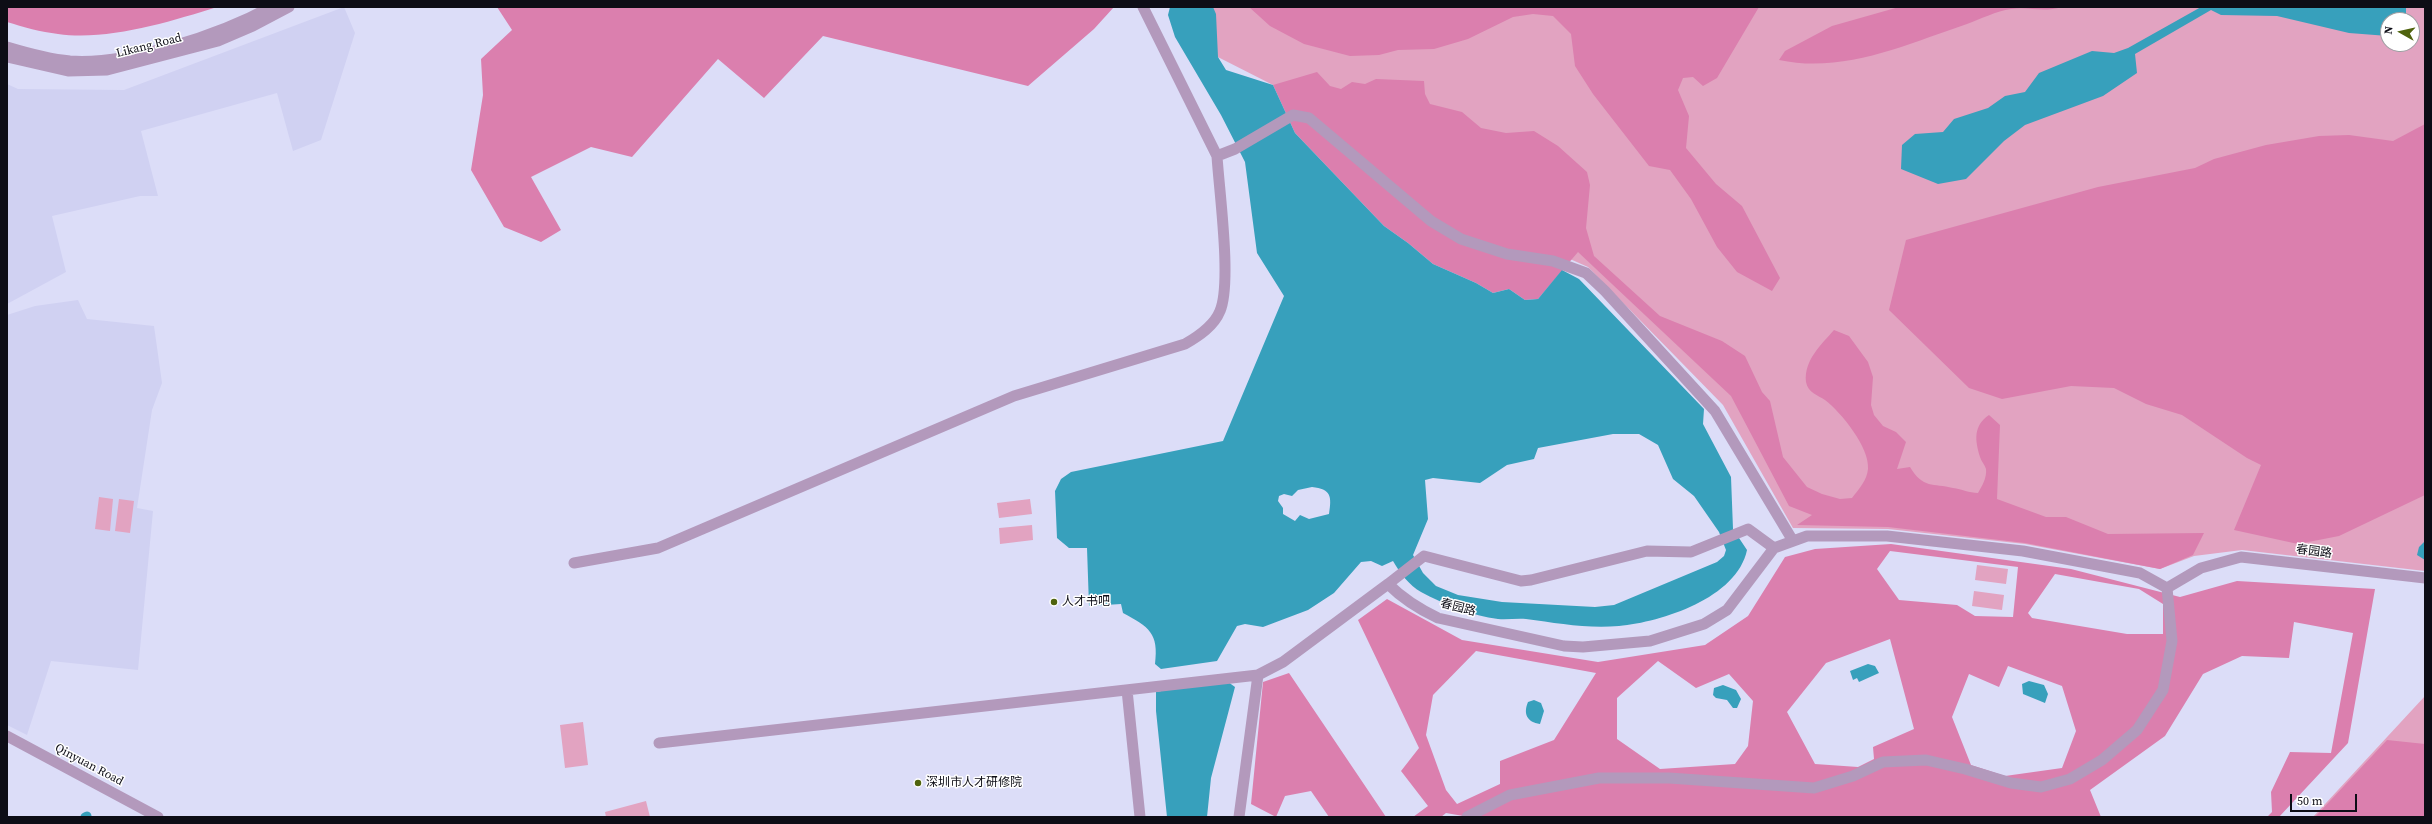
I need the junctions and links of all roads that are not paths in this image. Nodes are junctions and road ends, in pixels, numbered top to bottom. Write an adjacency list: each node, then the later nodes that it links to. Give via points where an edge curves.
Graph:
1 (271, 7): 4 (street, Likang Road, via 204,36 112,58 70,61)
2 (289, 7): 5 (street, Likang Road, via 218,41 107,70 68,71)
3 (1143, 7): 6 (street)
4 (7, 47)
5 (7, 57)
6 (1217, 156): 7 (street, via 1293,115 1309,118 1431,221 1461,239 1507,254 1553,261 1586,273 1715,411); 9 (street, via 1225,269 1224,290 1220,311 1204,333 1185,344 1014,396 658,548)
7 (1793, 541): 8 (street); 12 (street, via 1807,536 1887,536 2023,551 2140,573)
8 (1774, 548): 11 (street, via 1748,529 1691,552 1648,551 1521,581 1424,556); 11 (street, 春园路, via 1727,610 1704,624 1643,642 1584,647 1564,646 1438,618 1422,611)
9 (574, 563)
10 (2425, 578): 12 (street, 春园路, via 2241,557 2201,568)
11 (1388, 584): 13 (street, via 1284,662)
12 (2167, 588): 20 (street, via 2172,641 2163,690 2137,730 2102,760 2070,779 2041,787 2011,783 1926,760 1883,762 1853,776 1814,788 1669,778 1599,778 1510,795)
13 (1258, 675): 14 (street); 19 (street)
14 (1127, 690): 16 (street); 18 (street)
15 (7, 736): 17 (street, Qinyuan Road)
16 (660, 743)
17 (158, 817)
18 (1140, 817)
19 (1239, 817)
20 (1467, 817)

